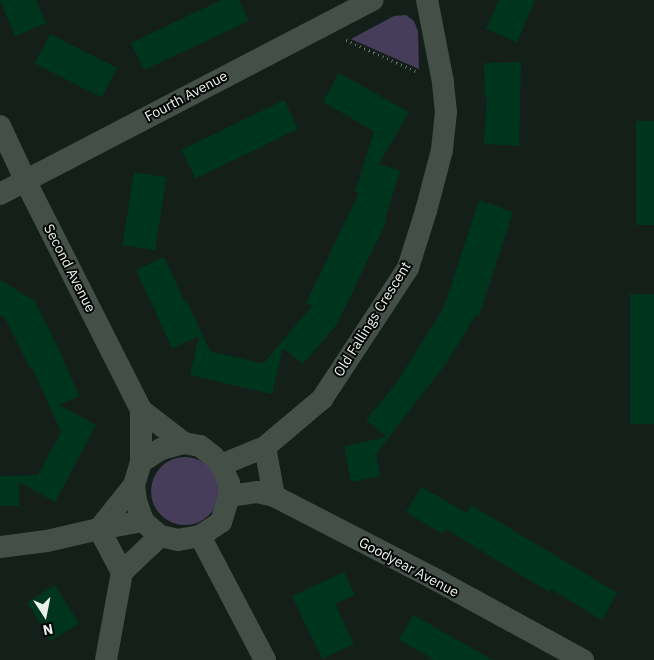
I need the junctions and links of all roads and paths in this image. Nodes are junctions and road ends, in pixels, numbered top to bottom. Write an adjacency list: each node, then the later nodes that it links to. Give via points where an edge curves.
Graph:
1 (373, 0): 3 (street, Fourth Avenue)
2 (427, 0): 4 (street, Old Fallings Crescent)
3 (331, 21): 4 (path, via 341,38); 6 (street, Fourth Avenue)
4 (443, 82): 10 (street, Old Fallings Crescent, via 446,112 442,150 408,268 322,399)
5 (0, 126): 6 (street, Second Avenue)
6 (26, 181): 7 (street, Fourth Avenue); 8 (street, Second Avenue)
7 (0, 194)
8 (141, 410): 9 (street, Second Avenue); 11 (street, Second Avenue)
9 (184, 443): 11 (street, via 161,449); 12 (street, via 200,446)
10 (265, 447): 12 (street, Old Fallings Crescent); 15 (street)
11 (141, 462): 13 (street)
12 (221, 465): 14 (street, via 229,483)
13 (134, 485): 16 (street, via 136,501); 17 (street)
14 (229, 496): 15 (street, Goodyear Avenue, via 258,492); 18 (street, via 221,522)
15 (274, 496): 23 (street, Goodyear Avenue)
16 (152, 528): 17 (street); 18 (street, via 178,540); 20 (street)
17 (99, 529): 19 (street, via 47,541); 20 (street)
18 (200, 536): 22 (street)
19 (0, 547)
20 (122, 572): 21 (street)
21 (106, 660)
22 (265, 660)
23 (584, 660)

